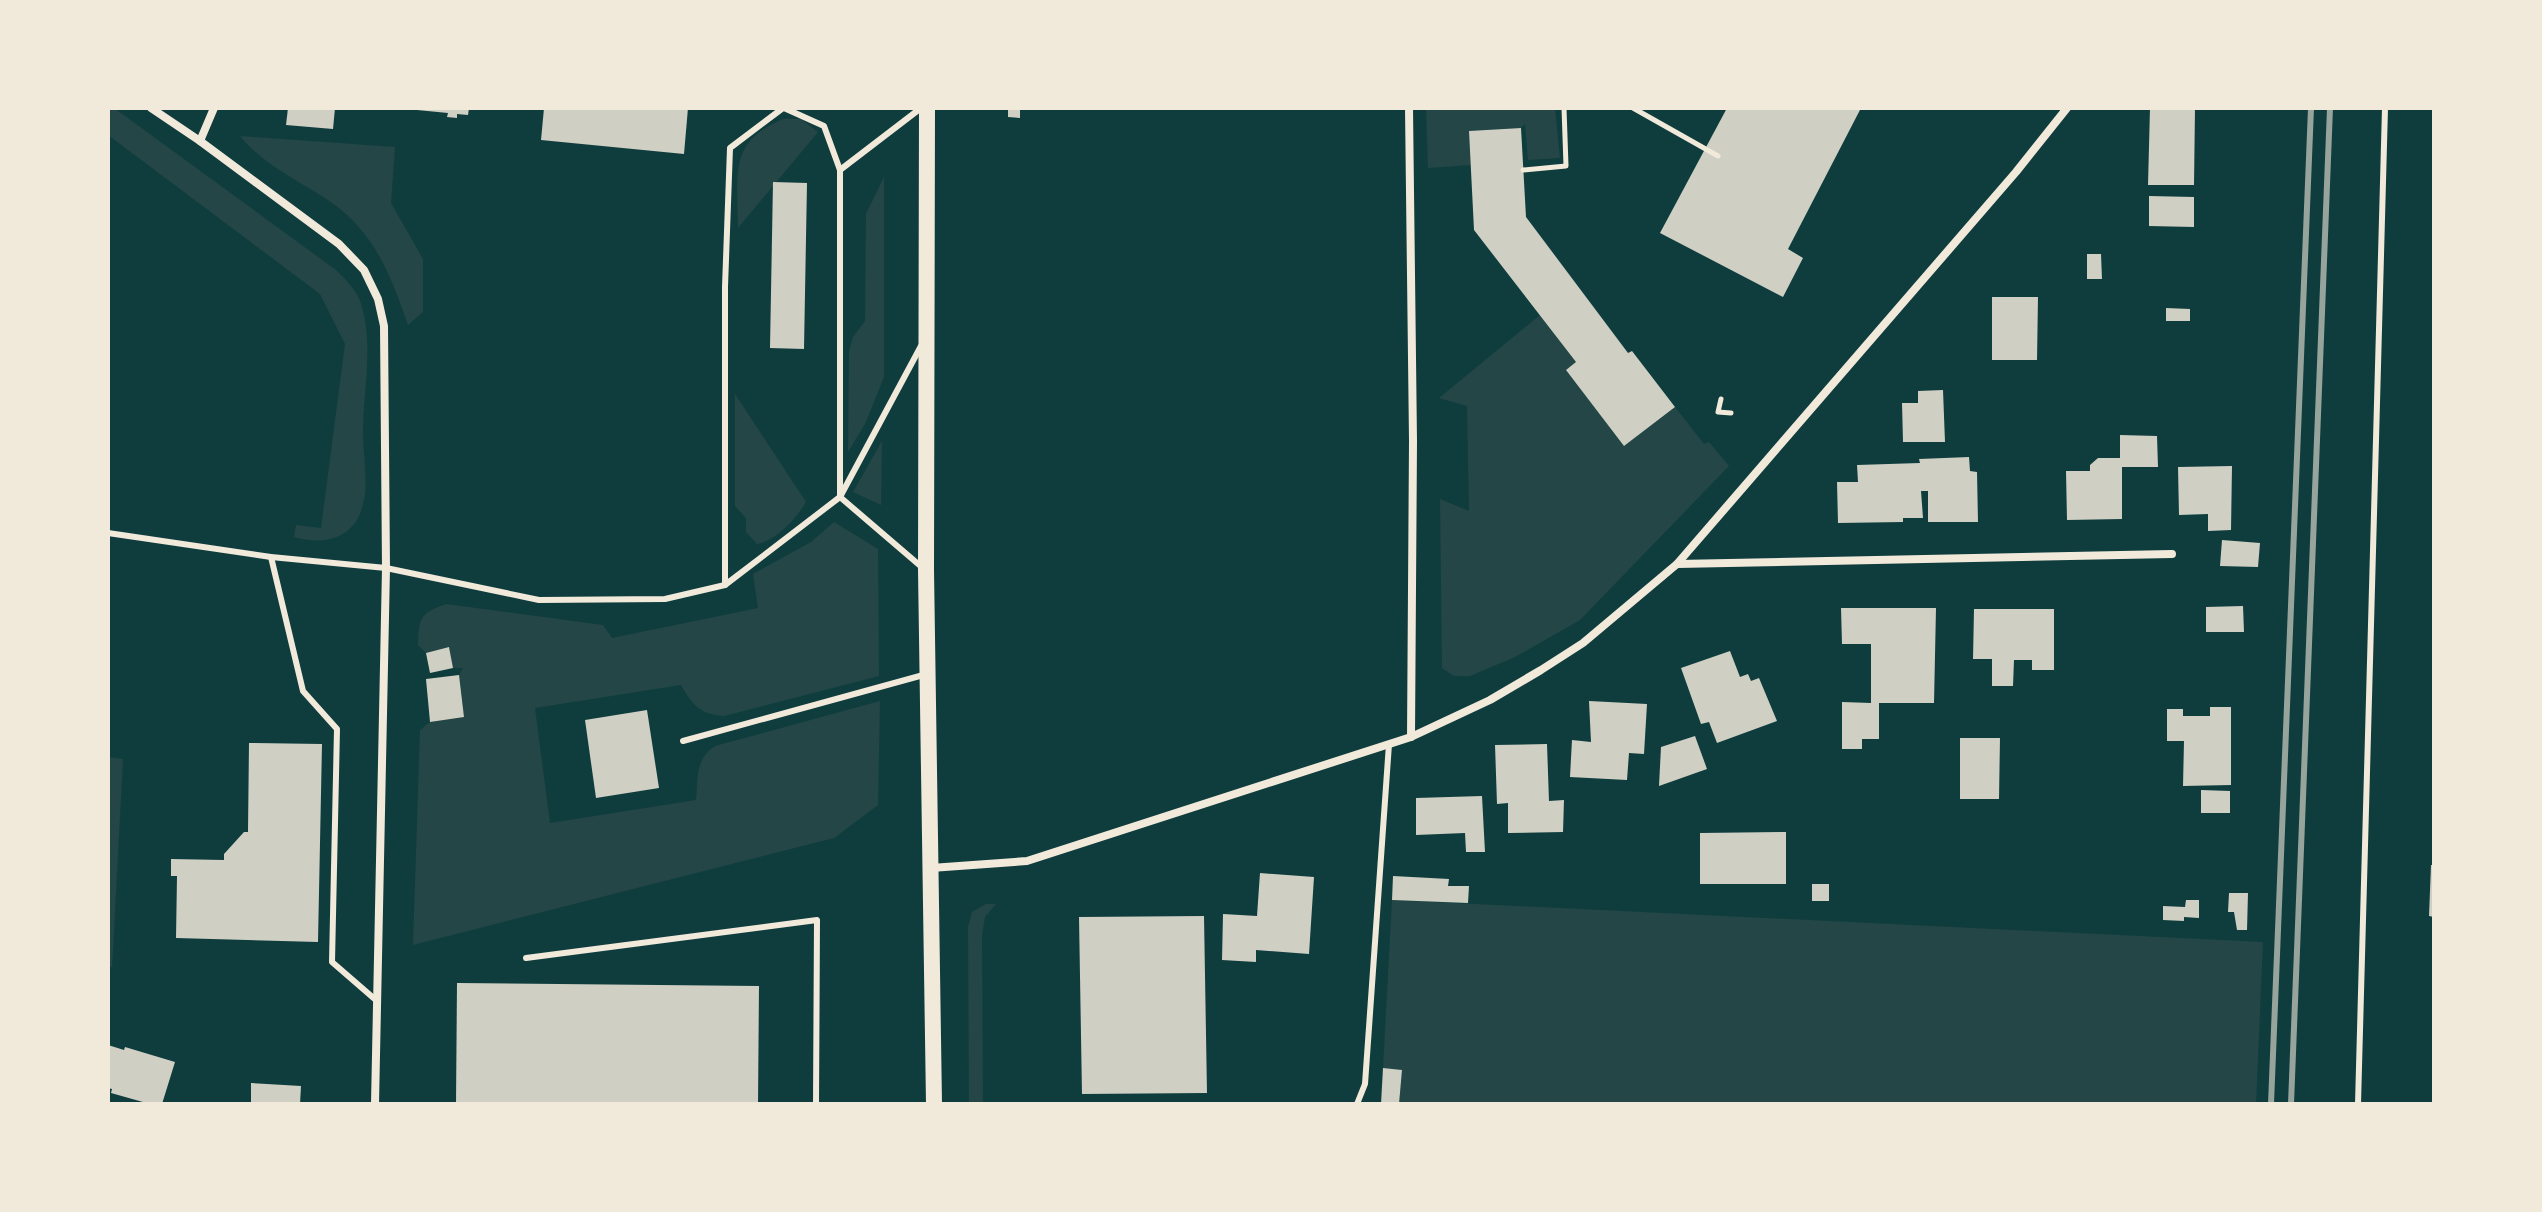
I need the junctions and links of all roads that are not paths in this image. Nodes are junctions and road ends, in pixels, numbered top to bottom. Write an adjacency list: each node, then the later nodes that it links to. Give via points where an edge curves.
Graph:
1 (151, 108): 8 (street)
2 (214, 108): 8 (street)
3 (784, 108): 9 (lane, via 824,126); 18 (lane, via 730,148)
4 (924, 108): 9 (lane); 10 (main road)
5 (1409, 108): 20 (street)
6 (2067, 108): 15 (street)
7 (2385, 108): 30 (lane)
8 (200, 141): 16 (street, via 339,244 364,270 378,299 384,326)
9 (840, 170): 11 (lane)
10 (927, 336): 11 (lane); 17 (main road)
11 (840, 497): 17 (lane); 18 (lane)
12 (108, 533): 14 (lane)
13 (2172, 554): 15 (street)
14 (271, 557): 16 (lane); 25 (lane, via 303,691 337,729 332,962)
15 (1677, 564): 20 (street, via 1583,643 1490,700)
16 (386, 568): 18 (lane, via 539,600 665,599); 25 (street)
17 (926, 570): 19 (main road)
18 (725, 585)
19 (927, 674): 21 (lane); 23 (main road)
20 (1411, 737): 22 (street)
21 (683, 741)
22 (1389, 744): 23 (street, via 1027,861); 29 (lane, via 1365,1084)
23 (931, 868): 28 (main road)
24 (526, 958): 27 (lane, via 817,920)
25 (378, 1002): 26 (street)
26 (375, 1104)
27 (816, 1104)
28 (934, 1104)
29 (1357, 1104)
30 (2358, 1104)

